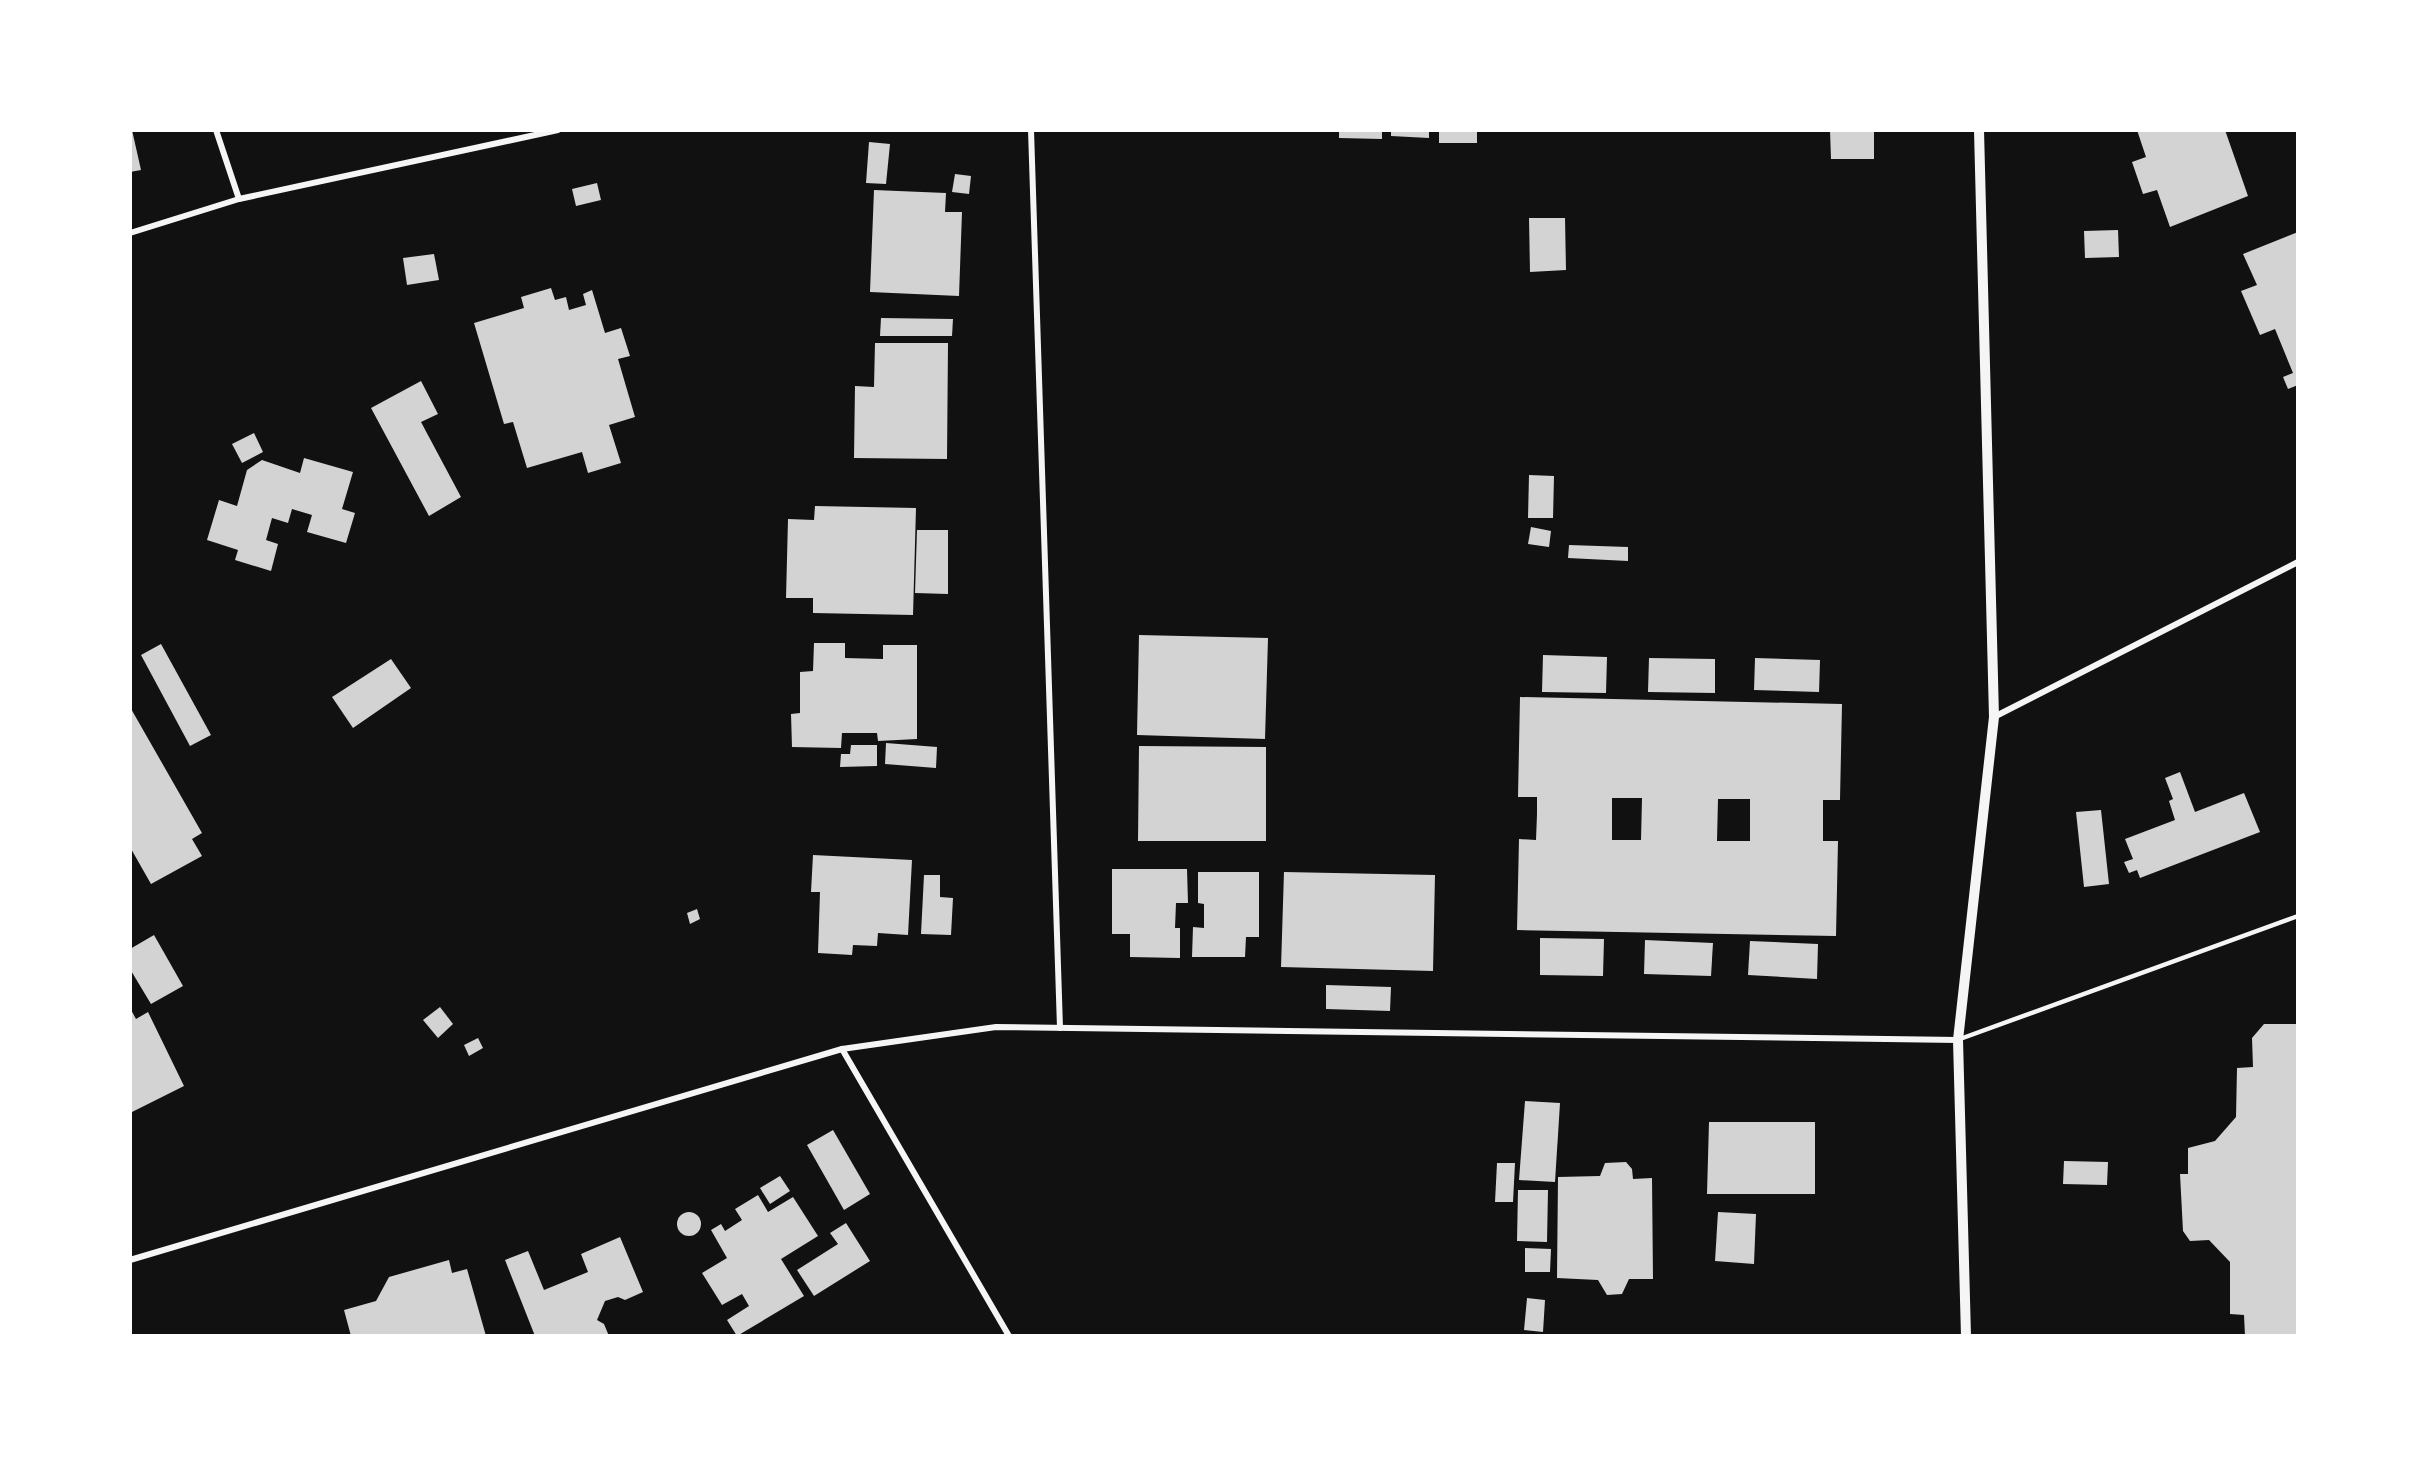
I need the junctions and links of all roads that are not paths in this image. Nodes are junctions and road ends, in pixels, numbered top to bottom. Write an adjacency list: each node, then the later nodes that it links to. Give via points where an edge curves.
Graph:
1 (216, 130): 5 (street)
2 (558, 130): 5 (street)
3 (1031, 130): 10 (street)
4 (1979, 130): 8 (street)
5 (239, 199): 6 (street)
6 (130, 233)
7 (2298, 562): 8 (street)
8 (1994, 717): 11 (street)
9 (2298, 916): 11 (lane)
10 (1060, 1028): 11 (street); 12 (street, via 996,1027)
11 (1958, 1040): 15 (street)
12 (842, 1049): 13 (street); 14 (street)
13 (130, 1260)
14 (1009, 1335)
15 (1966, 1335)

